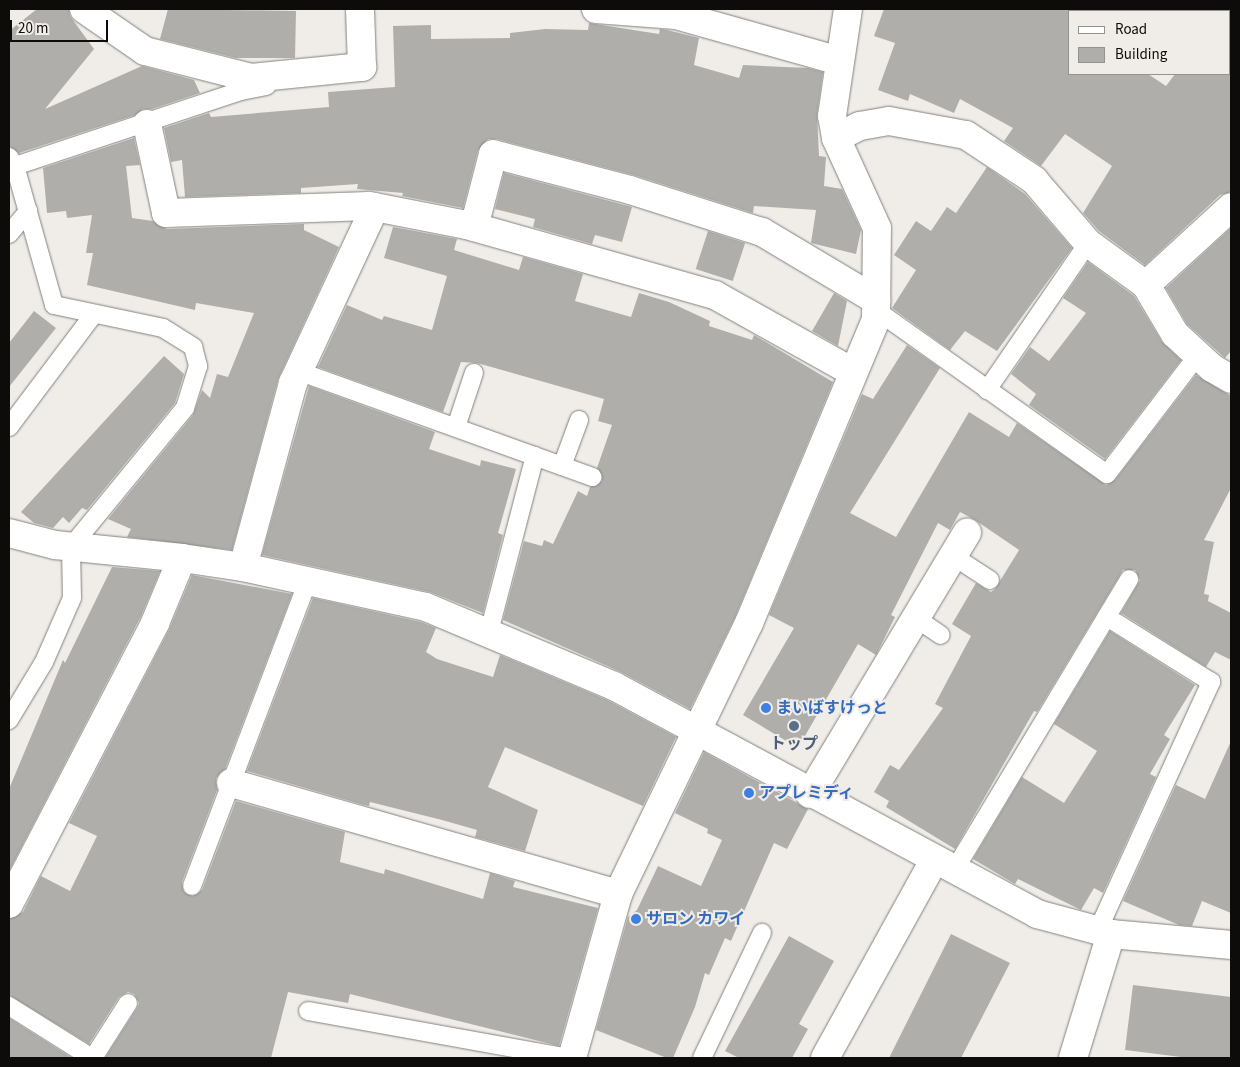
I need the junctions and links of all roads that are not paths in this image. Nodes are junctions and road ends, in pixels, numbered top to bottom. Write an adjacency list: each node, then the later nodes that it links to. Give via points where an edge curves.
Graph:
1 (84, 9): 7 (street, via 145,51 252,78)
2 (360, 9): 7 (street)
3 (596, 9): 5 (street)
4 (848, 9): 6 (street)
5 (675, 11): 6 (street)
6 (840, 60): 9 (street, via 832,116)
7 (362, 67): 8 (lane, via 240,91)
8 (147, 124): 10 (lane); 11 (street, via 166,214)
9 (836, 138): 16 (street, via 860,126 889,121 966,135 1034,180); 18 (street, via 877,228)
10 (12, 161): 13 (lane)
11 (375, 207): 14 (street); 21 (street)
12 (1231, 207): 17 (street)
13 (28, 211): 15 (lane); 19 (lane, via 54,305)
14 (474, 226): 18 (street, via 493,154 630,190 762,232); 22 (street, via 715,296)
15 (9, 234)
16 (1088, 243): 17 (street); 25 (lane)
17 (1146, 285): 20 (street, via 1175,334)
18 (876, 305): 22 (street, via 876,319); 25 (lane)
19 (93, 315): 27 (lane); 34 (lane, via 164,328 193,347 198,366 185,408)
20 (1198, 355): 24 (street); 25 (lane, via 1107,474)
21 (298, 371): 28 (lane); 36 (street)
22 (853, 372): 45 (street, via 748,623)
23 (474, 373): 28 (lane)
24 (1231, 379)
25 (987, 390)
26 (579, 420): 30 (lane)
27 (9, 427)
28 (456, 428): 29 (lane)
29 (535, 456): 30 (lane); 42 (lane)
30 (562, 466): 31 (lane)
31 (592, 476)
32 (9, 533): 34 (street)
33 (960, 544): 38 (lane); 41 (street)
34 (72, 547): 35 (street); 44 (lane, via 72,598 44,662)
35 (182, 558): 36 (street); 51 (street, via 155,623)
36 (243, 567): 39 (street)
37 (1129, 579): 40 (lane)
38 (990, 580)
39 (308, 581): 42 (street, via 426,607); 46 (lane)
40 (1107, 616): 48 (lane); 53 (lane, via 1212,682)
41 (914, 617): 43 (lane); 47 (street)
42 (489, 632): 45 (street, via 614,686)
43 (941, 635)
44 (9, 720)
45 (694, 731): 47 (street); 50 (street)
46 (231, 783): 49 (lane); 50 (street)
47 (810, 794): 48 (street)
48 (945, 864): 53 (street, via 1037,914); 62 (street)
49 (192, 886)
50 (618, 894): 60 (street)
51 (9, 904)
52 (762, 932): 61 (lane)
53 (1105, 932): 54 (street); 63 (street)
54 (1231, 945)
55 (128, 1003): 58 (lane)
56 (9, 1006): 58 (lane)
57 (308, 1011): 59 (lane)
58 (93, 1058)
59 (568, 1058)
60 (572, 1058)
61 (702, 1058)
62 (825, 1058)
63 (1073, 1058)

